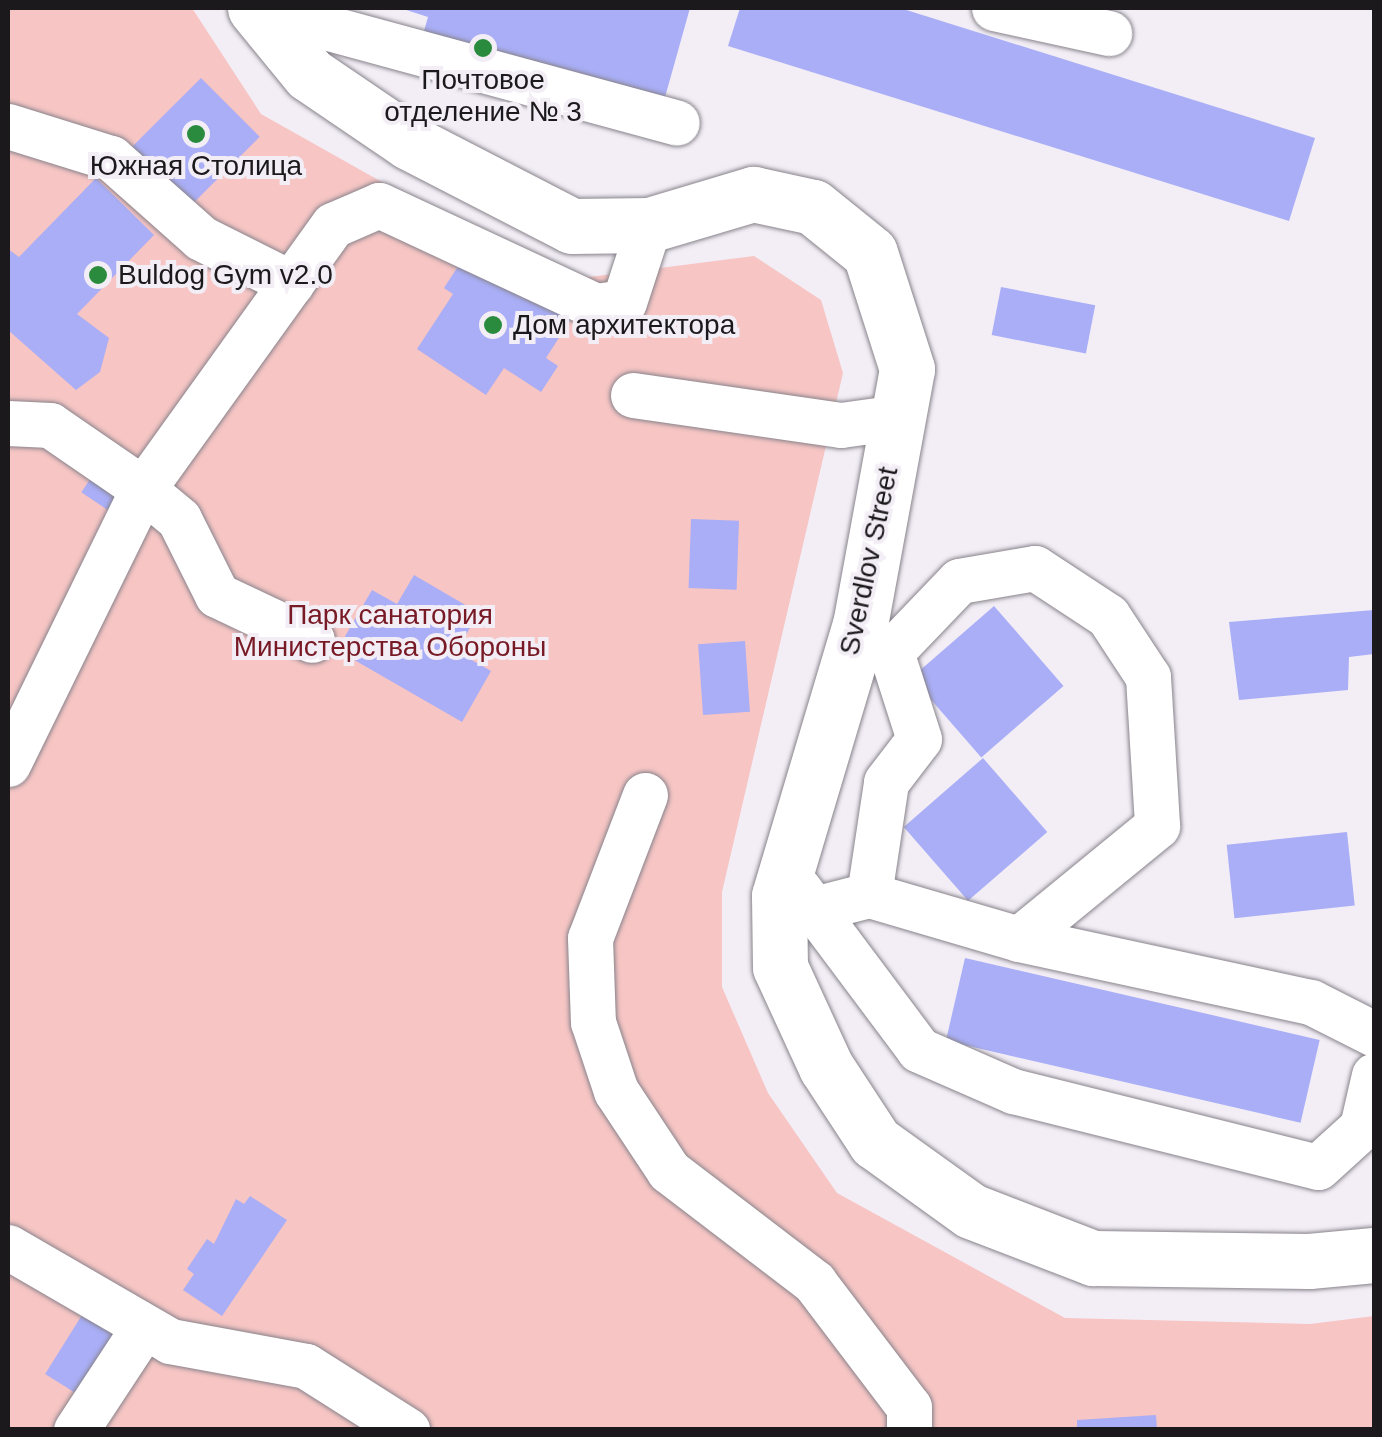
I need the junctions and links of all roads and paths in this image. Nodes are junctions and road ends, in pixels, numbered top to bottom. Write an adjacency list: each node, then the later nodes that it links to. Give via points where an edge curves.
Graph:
1 (255, 8): 4 (lane); 6 (main road, Sverdlov Street, via 309,74 409,142 572,226)
2 (994, 8): 3 (lane)
3 (1109, 33)
4 (677, 123)
5 (8, 126): 7 (lane, via 112,158 201,238)
6 (649, 225): 7 (lane, via 624,302 596,306 379,205 333,225); 9 (main road, Sverdlov Street, via 753,194 813,207 870,252 907,369)
7 (291, 283): 11 (lane)
8 (633, 395): 9 (lane, via 841,425)
9 (898, 418): 15 (main road, Sverdlov Street, via 860,624)
10 (8, 423): 11 (lane, via 50,425)
11 (142, 489): 12 (lane, via 179,519 217,595); 13 (lane)
12 (312, 640)
13 (8, 764)
14 (645, 796): 25 (lane, via 590,938 593,1022 616,1091 669,1171 814,1282 909,1407)
15 (799, 890): 16 (lane); 19 (lane, via 919,1050 1012,1091 1318,1166 1362,1127); 21 (main road, Sverdlov Street, via 780,967 826,1066 875,1142 970,1212 1093,1258 1310,1261)
16 (869, 895): 17 (lane); 17 (lane, via 886,782 919,739 891,652 959,581 1036,568 1108,616 1148,677 1157,826)
17 (1019, 939): 18 (lane, via 1311,1002)
18 (1374, 1034)
19 (1374, 1075)
20 (8, 1247): 22 (lane)
21 (1374, 1255)
22 (144, 1328): 23 (lane); 24 (lane, via 217,1355 306,1366)
23 (76, 1430)
24 (407, 1430)
25 (910, 1430)

